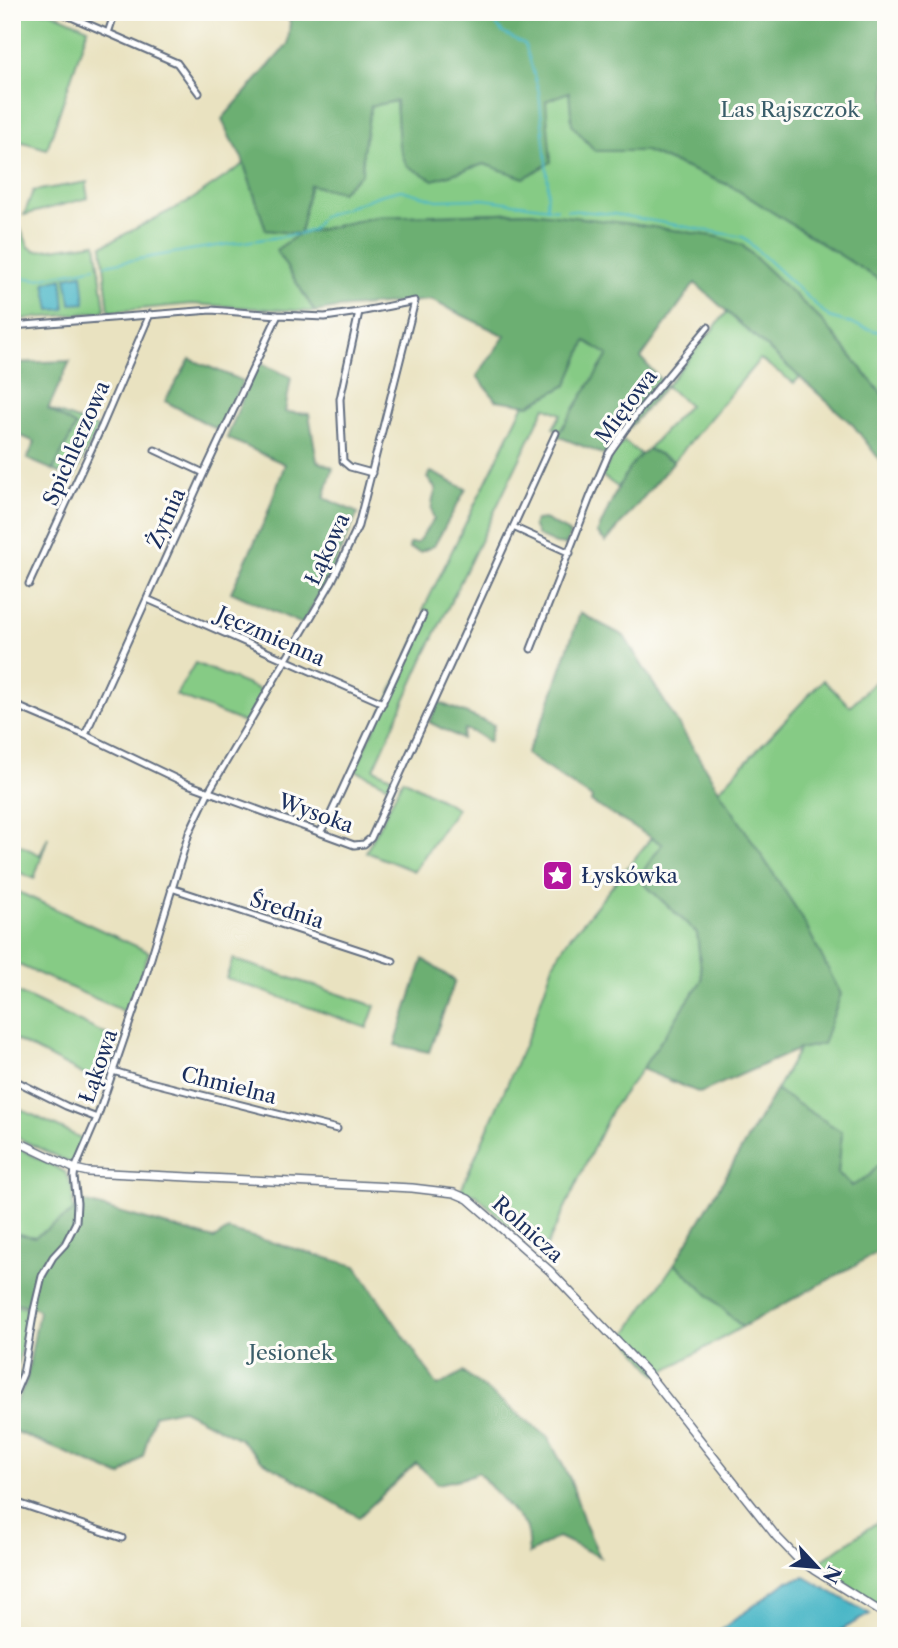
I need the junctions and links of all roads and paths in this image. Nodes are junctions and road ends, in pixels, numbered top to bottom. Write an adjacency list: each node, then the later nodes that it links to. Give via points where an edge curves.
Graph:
1 (60, 12): 3 (street)
2 (115, 12): 3 (street)
3 (108, 33): 4 (street, via 177,63)
4 (199, 93)
5 (359, 312): 7 (street, Łąkowa, via 325,317); 13 (street, via 340,399 343,461); 13 (street, Łąkowa, via 415,301)
6 (150, 314): 7 (street, Łąkowa, via 211,310); 8 (street, Łąkowa); 16 (street, Spichlerzowa)
7 (278, 315): 12 (street, Żytnia)
8 (12, 326)
9 (708, 327): 15 (street, Miętowa, via 609,453)
10 (556, 433): 14 (street, Wysoka)
11 (155, 450): 12 (street)
12 (204, 473): 17 (street, Żytnia)
13 (372, 473): 20 (street, Łąkowa, via 346,553)
14 (513, 527): 15 (street); 25 (street, Wysoka, via 371,838 354,845)
15 (569, 553): 19 (street, Miętowa)
16 (29, 584)
17 (147, 600): 20 (street, Jęczmienna); 23 (street, Żytnia)
18 (423, 615): 21 (street)
19 (531, 649)
20 (286, 660): 21 (street, Jęczmienna); 24 (street, Łąkowa)
21 (383, 703): 25 (street)
22 (12, 704): 23 (street, Wysoka)
23 (85, 735): 24 (street, Wysoka)
24 (209, 791): 25 (street, Wysoka); 26 (street, Łąkowa, via 189,833)
25 (320, 832)
26 (172, 888): 27 (street, Średnia); 28 (street, Łąkowa)
27 (393, 961)
28 (113, 1071): 30 (street, Łąkowa); 31 (street, Chmielna)
29 (12, 1079): 30 (street)
30 (96, 1118): 33 (street, Łąkowa)
31 (337, 1129)
32 (12, 1139): 33 (street, Rolnicza)
33 (75, 1169): 34 (street, via 76,1222 42,1276 23,1374); 37 (street, Rolnicza, via 412,1188 464,1197 550,1272 648,1374 797,1558)
34 (12, 1400)
35 (12, 1501): 36 (street)
36 (122, 1538)
37 (886, 1615)

